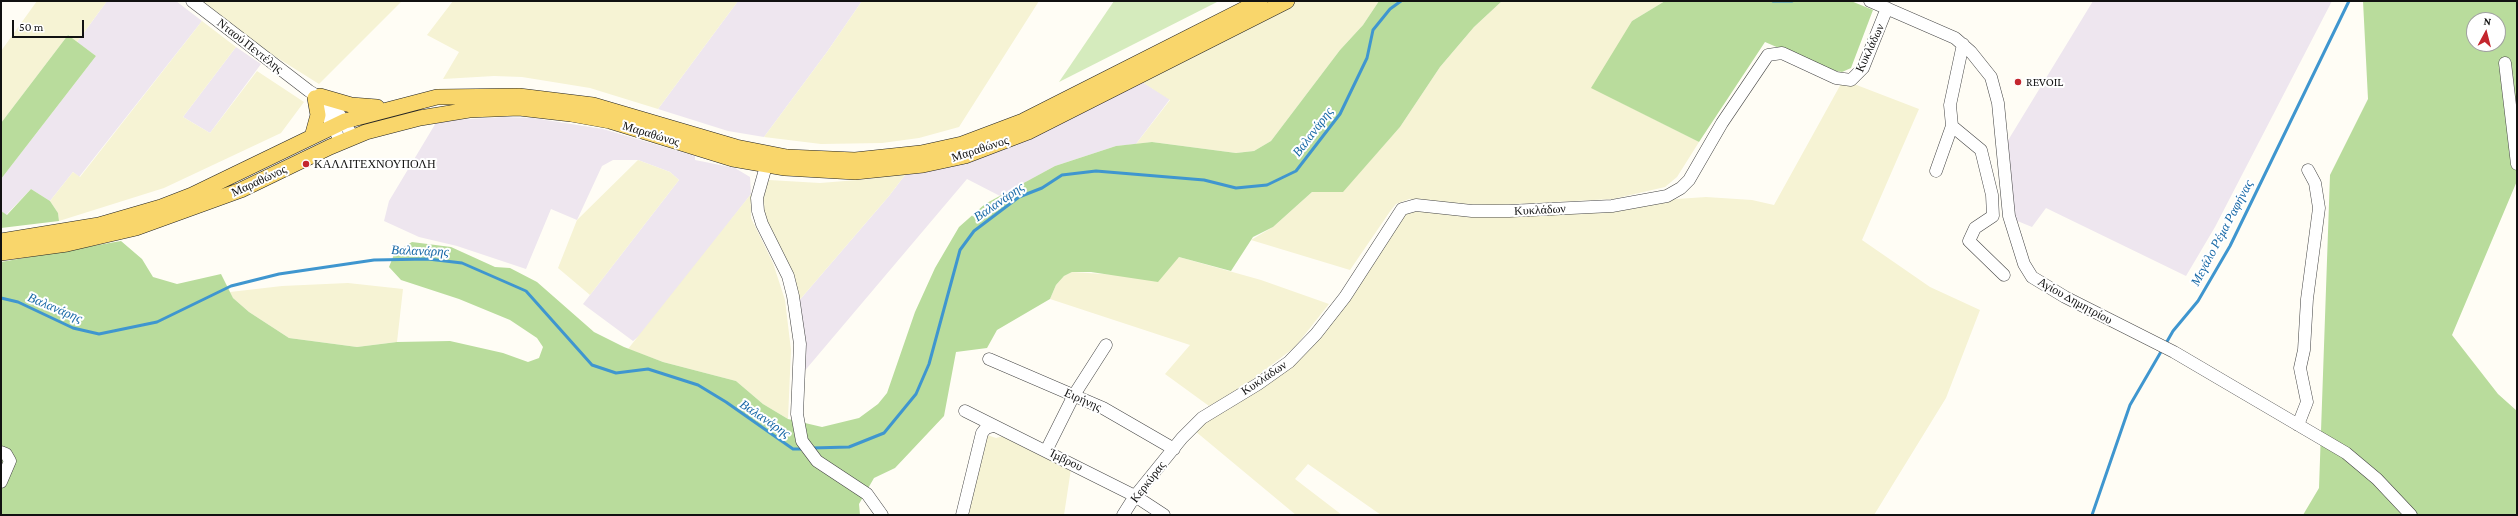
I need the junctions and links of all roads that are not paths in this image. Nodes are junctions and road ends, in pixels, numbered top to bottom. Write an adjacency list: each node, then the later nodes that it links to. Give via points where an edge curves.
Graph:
1 (192, 1): 8 (street, Νταού Πεντέλης)
2 (1260, 1): 9 (main road, Μαραθώνος, via 1023,121 962,144 901,156 839,160 770,154 736,147 612,110 543,98 437,97)
3 (1287, 1): 15 (main road, Μαραθώνος, via 1043,125 965,156 903,168 855,172 821,172)
4 (1870, 1): 5 (street, Αγίου Δημητρίου)
5 (1887, 8): 6 (street, Αγίου Δημητρίου, via 1939,30); 27 (street, Κυκλάδων, via 1863,68 1852,80 1836,78 1782,52 1768,55 1722,123 1689,180 1666,196 1612,206 1509,212 1416,205 1402,209 1345,297 1316,334 1289,362 1202,418)
6 (1963, 44): 11 (street, via 1950,105); 25 (street, Αγίου Δημητρίου, via 1986,70 1994,86 1999,109 2009,216 2026,268 2041,284 2174,352)
7 (2505, 63): 14 (street)
8 (314, 95): 9 (main road, via 354,105); 10 (street, Νταού Πεντέλης, via 334,106); 12 (main road, via 318,115)
9 (392, 108): 10 (main road, Μαραθώνος)
10 (339, 124): 12 (main road, Μαραθώνος); 13 (street, Νταού Πεντέλης)
11 (1952, 126): 17 (street); 20 (street, via 1981,150 1992,195 1993,216 1975,228 1969,240)
12 (312, 136): 18 (main road, Μαραθώνος, via 162,207 99,225)
13 (347, 139): 15 (main road, Μαραθώνος, via 405,122 452,112 481,108 519,108 610,121 733,159); 19 (main road, Μαραθώνος, via 242,190 166,218 88,239)
14 (2517, 164)
15 (766, 166): 32 (street, via 757,198 758,211 764,229 785,270 793,296 800,344 797,421 802,441 822,465 862,490 875,502)
16 (2308, 170): 25 (street, via 2315,183 2319,208 2300,368 2307,402)
17 (1936, 171)
18 (1, 241)
19 (1, 253)
20 (2004, 275)
21 (1106, 346): 23 (street)
22 (989, 359): 23 (street, Ειρήνης)
23 (1074, 395): 27 (street, Ειρήνης, via 1127,421); 28 (street)
24 (964, 411): 26 (street, Ίμβρου)
25 (2298, 425): 36 (street, Αγίου Δημητρίου, via 2357,460)
26 (993, 426): 28 (street, Ίμβρου); 33 (street, via 986,428 982,433)
27 (1174, 449): 31 (street, Κερκύρας)
28 (1046, 451): 31 (street, Ίμβρου)
29 (4, 453): 30 (street, via 10,461)
30 (1, 482)
31 (1135, 496): 34 (street, Κερκύρας); 35 (street, Ίμβρου)
32 (882, 515)
33 (962, 515)
34 (1123, 515)
35 (1164, 515)
36 (2411, 515)

